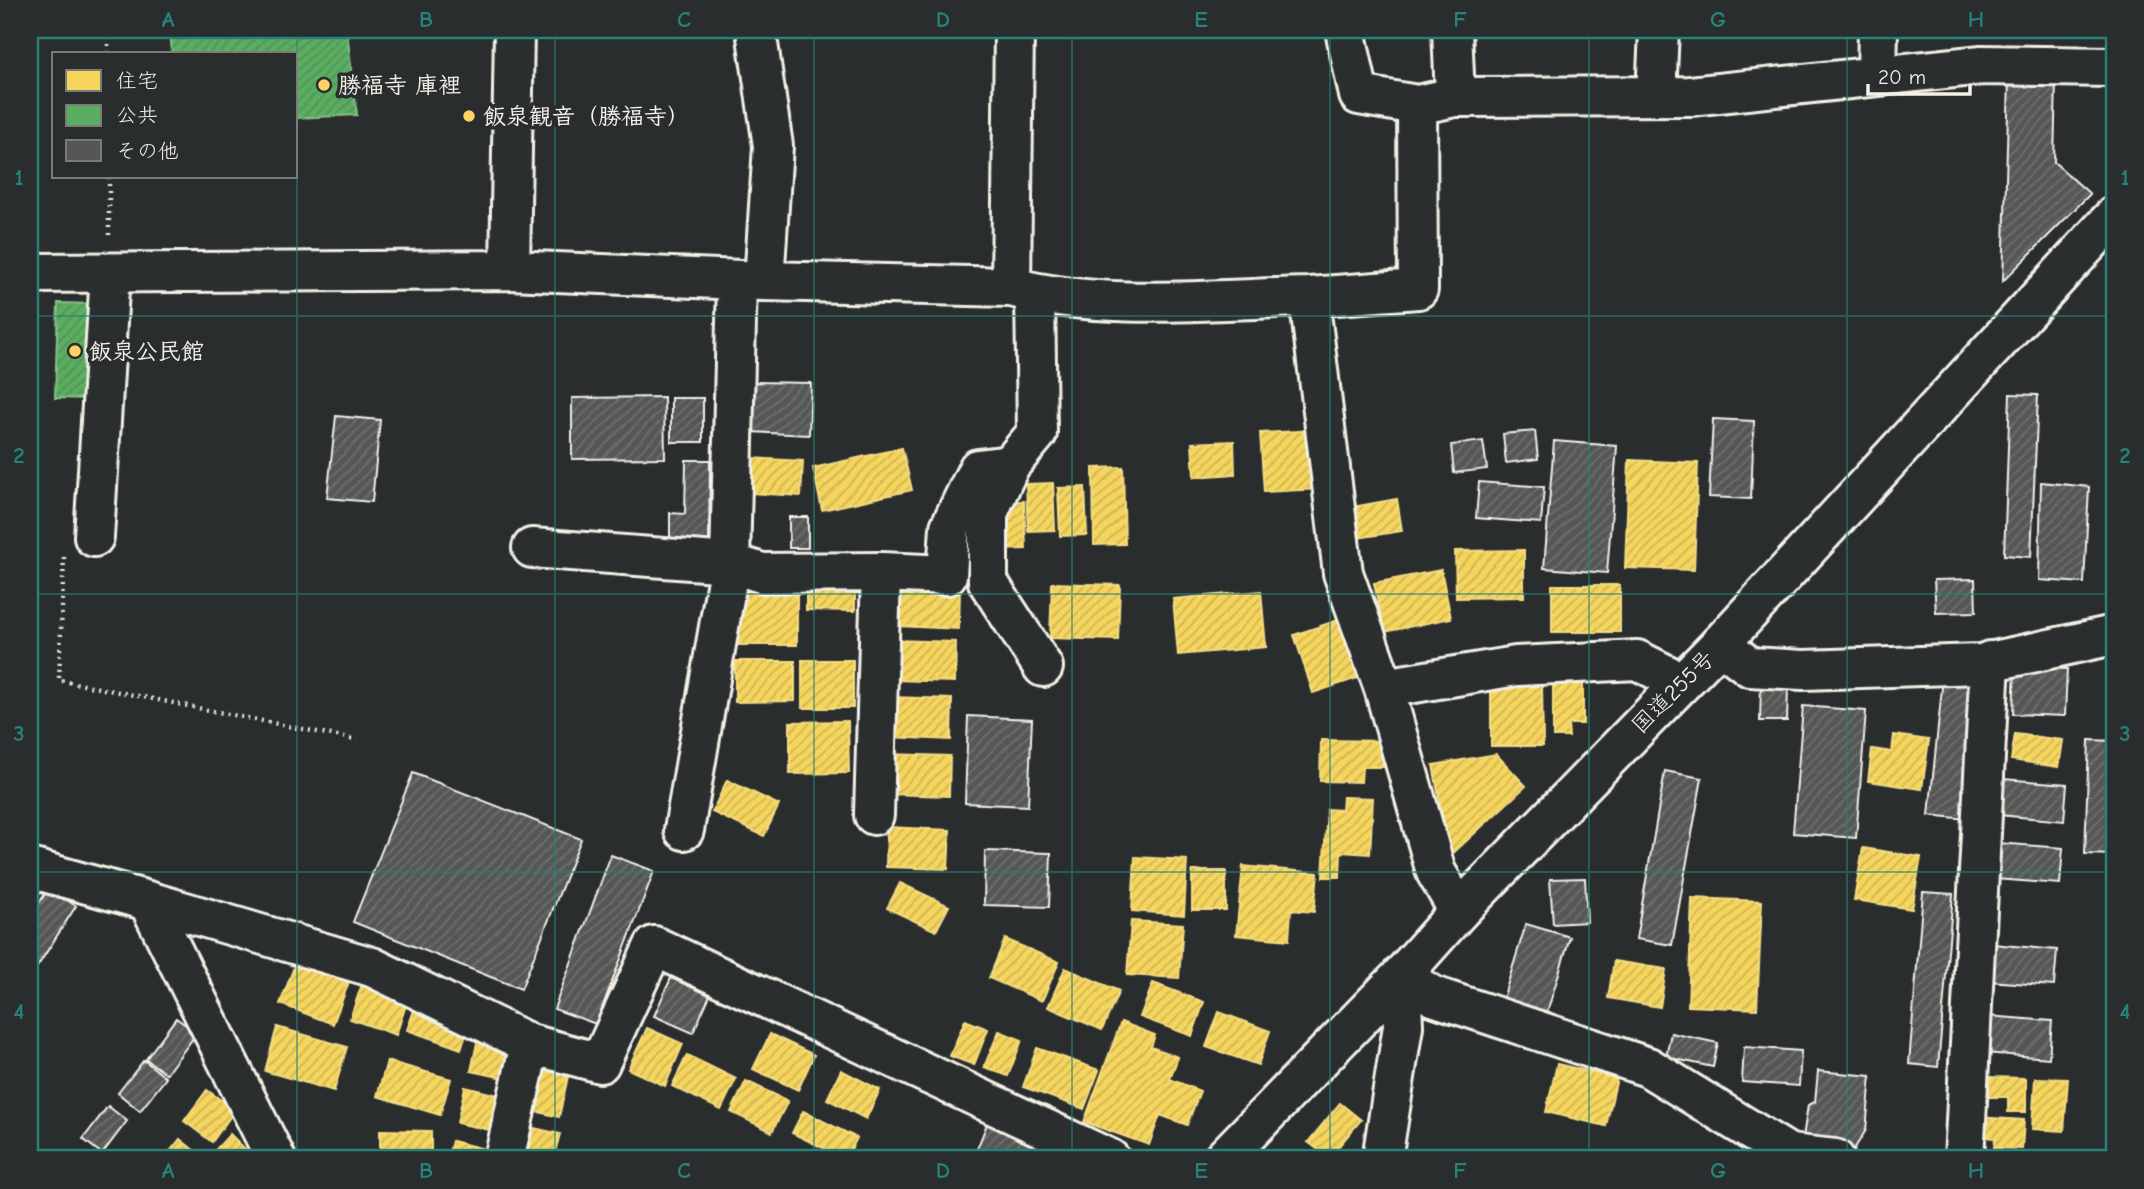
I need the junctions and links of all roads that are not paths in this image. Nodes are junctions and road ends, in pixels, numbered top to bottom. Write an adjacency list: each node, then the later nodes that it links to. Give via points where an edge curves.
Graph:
1 (514, 30): 14 (main road)
2 (756, 30): 17 (main road, via 773,146)
3 (1014, 30): 18 (main road)
4 (1345, 30): 12 (main road, via 1359,95)
5 (1452, 30): 11 (main road)
6 (1659, 30): 10 (main road)
7 (1878, 30): 9 (main road)
8 (2114, 67): 9 (main road, via 1982,65)
9 (1877, 75): 10 (main road)
10 (1656, 96): 11 (main road)
11 (1455, 97): 12 (main road)
12 (1416, 106): 19 (main road, via 1418,289)
13 (2114, 216): 26 (main road, 国道255号)
14 (510, 270): 16 (main road); 17 (main road)
15 (30, 273): 16 (main road)
16 (110, 273): 21 (main road)
17 (751, 281): 18 (main road); 23 (main road)
18 (1023, 290): 19 (main road, via 1132,300); 20 (main road, via 1037,433)
19 (1309, 297): 30 (main road, via 1343,573)
20 (1010, 465): 24 (main road, via 978,469 950,527 947,575); 28 (main road, via 988,513 988,582)
21 (94, 537)
22 (532, 548): 23 (main road)
23 (730, 563): 24 (main road, via 762,573); 32 (main road)
24 (881, 572): 31 (main road)
25 (2114, 635): 27 (main road)
26 (1720, 644): 27 (main road, via 1750,667 1763,668); 29 (main road, 国道255号)
27 (1990, 662): 44 (main road)
28 (1043, 667)
29 (1681, 682): 30 (main road, via 1637,660 1516,666); 35 (main road, 国道255号)
30 (1384, 688): 35 (main road, via 1436,872)
31 (873, 815)
32 (684, 830)
33 (30, 868): 34 (main road)
34 (148, 901): 37 (main road, via 372,967); 38 (main road)
35 (1459, 911): 36 (main road, 国道255号)
36 (1401, 976): 41 (main road, 国道255号); 42 (main road, via 1403,1026); 43 (main road, via 1433,996 1648,1067 1789,1154)
37 (530, 1044): 39 (main road); 40 (main road, via 600,1063 654,946)
38 (276, 1159)
39 (504, 1159)
40 (1110, 1159)
41 (1223, 1159)
42 (1382, 1159)
43 (1835, 1159)
44 (1964, 1159)

